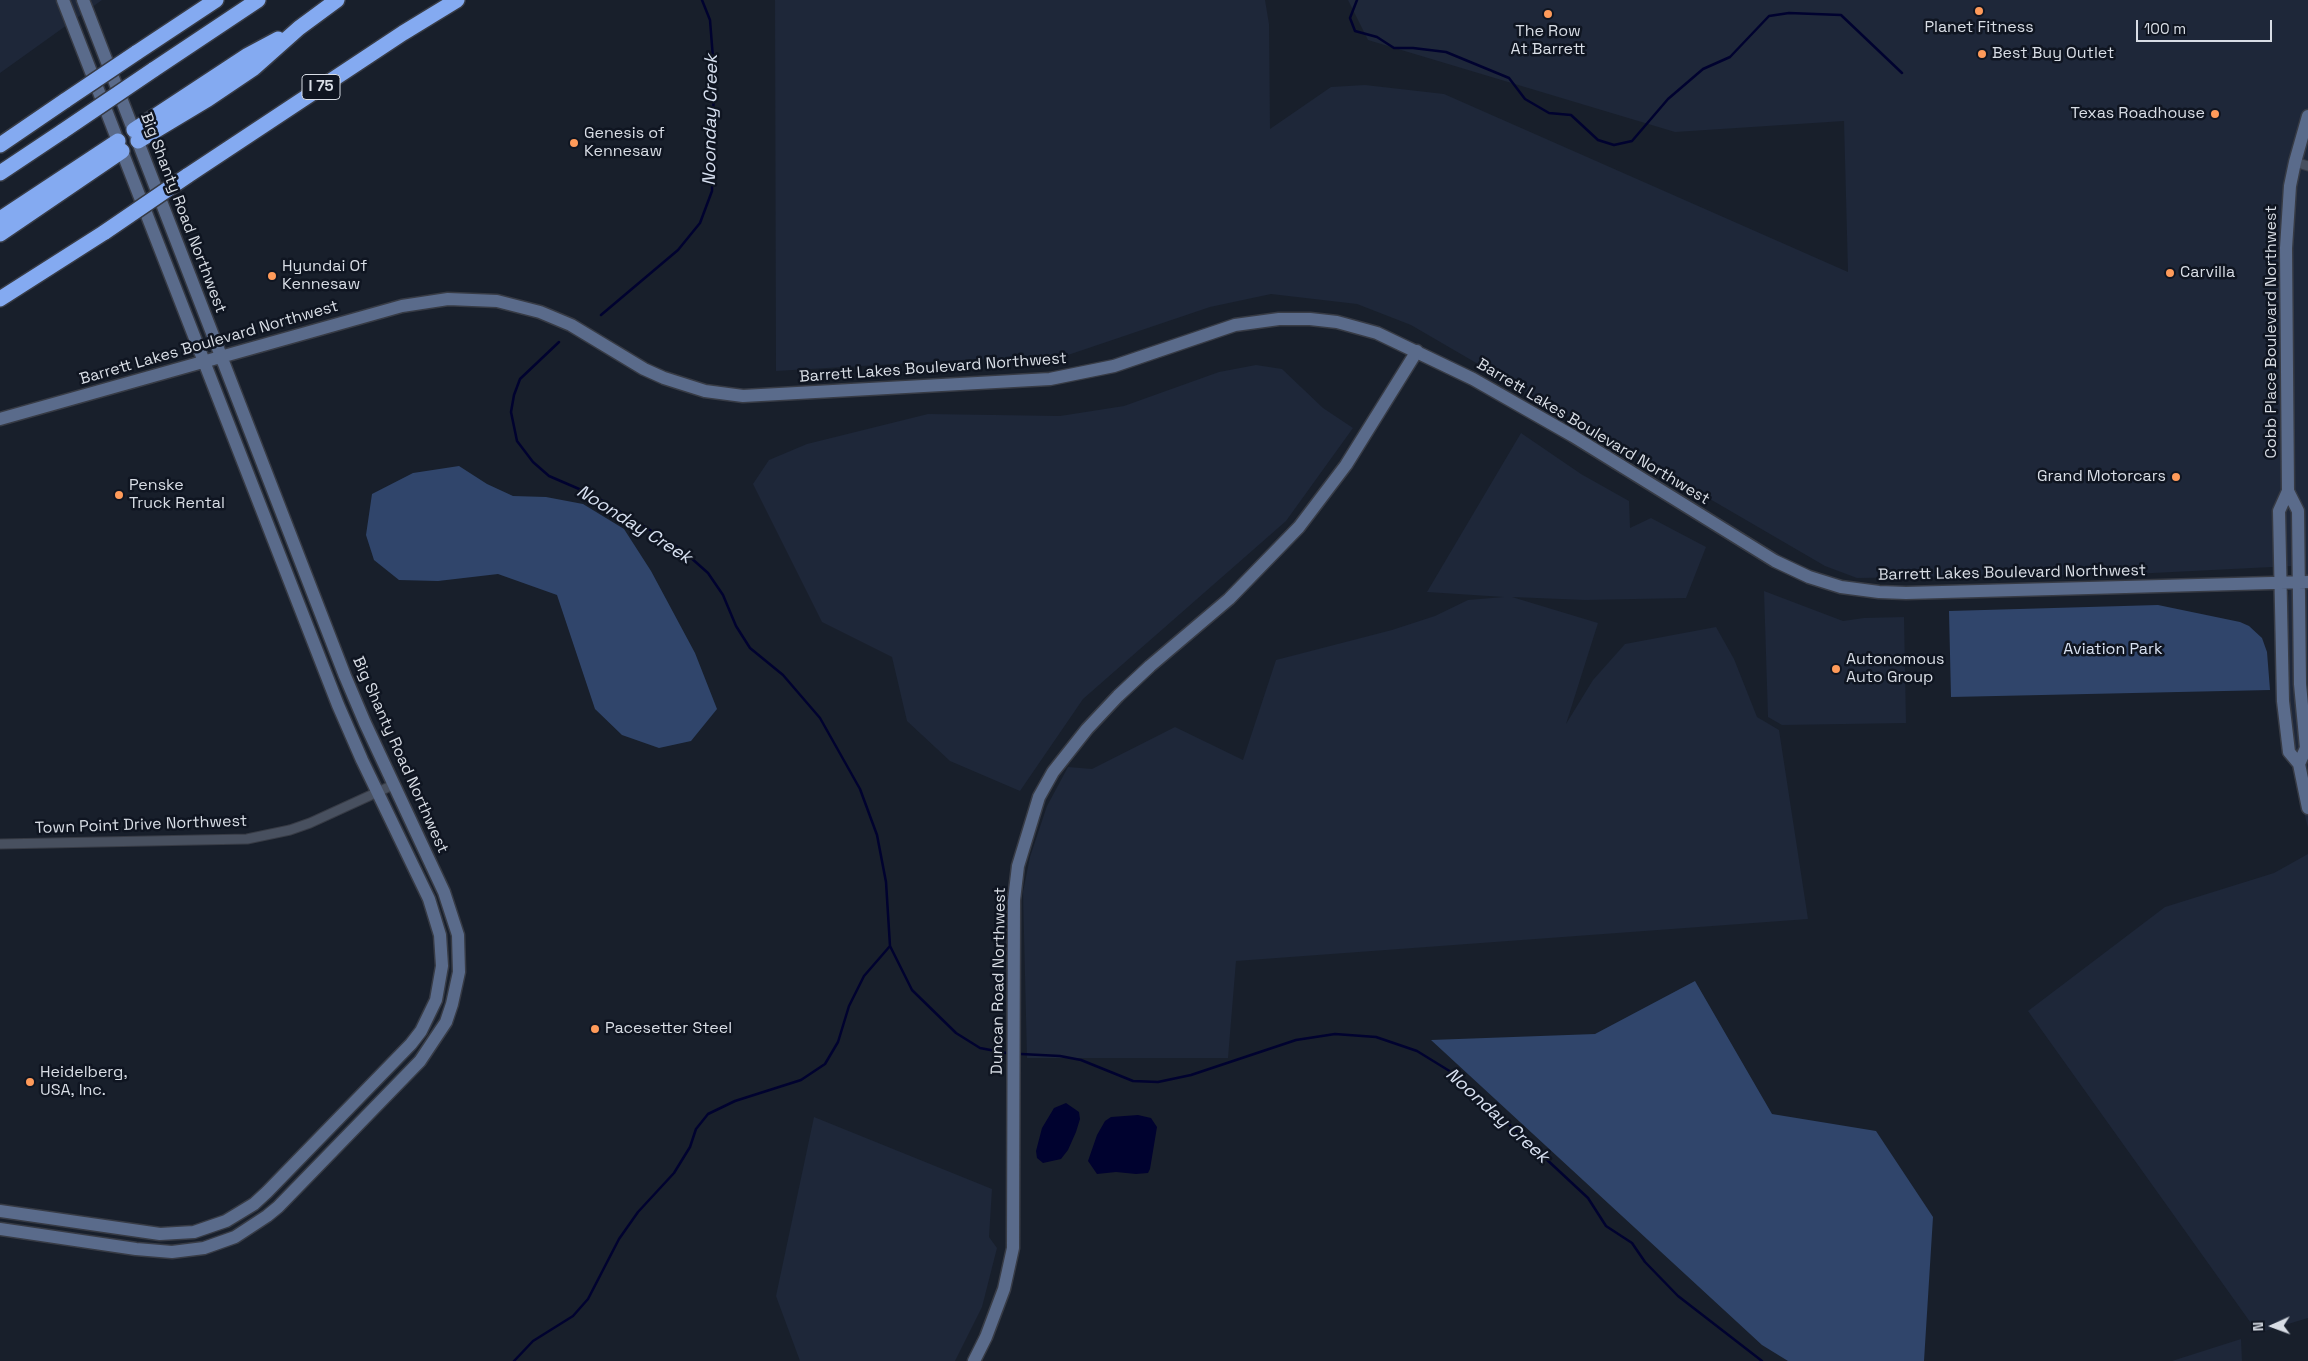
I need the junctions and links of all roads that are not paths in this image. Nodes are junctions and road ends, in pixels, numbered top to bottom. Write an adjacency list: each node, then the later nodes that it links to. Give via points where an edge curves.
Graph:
1 (63, 0): 10 (street, Big Shanty Road Northwest)
2 (82, 0): 8 (street, Big Shanty Road Northwest)
3 (216, 0): 9 (highway, bridge)
4 (258, 0): 13 (highway, bridge)
5 (337, 0): 8 (highway, via 299,28 248,55)
6 (457, 0): 16 (highway, I 75, bridge)
7 (2308, 116): 11 (street, Cobb Place Boulevard Northwest)
8 (136, 136): 10 (street); 18 (street, Big Shanty Road Northwest)
9 (0, 144)
10 (120, 146): 14 (highway); 15 (highway); 19 (street, Big Shanty Road Northwest)
11 (2294, 162): 12 (street); 21 (street, Cobb Place Boulevard Northwest, via 2286,248)
12 (2308, 166)
13 (0, 173)
14 (0, 219)
15 (0, 234)
16 (0, 299)
17 (1417, 351): 18 (street, Barrett Lakes Boulevard Northwest, via 1360,328 1310,319 1279,318 1235,325 1114,366 1050,379 737,395 691,388 664,378 551,315 498,301 460,298 402,306); 23 (street, Barrett Lakes Boulevard Northwest, via 1507,396 1775,561 1841,587 1906,593); 31 (street, Duncan Road Northwest, via 1346,465 1299,527 1229,599 1118,696 1053,772 1039,797 1018,866 1014,900 1012,1248 1004,1289)
18 (222, 357): 19 (street, Barrett Lakes Boulevard Northwest); 25 (street, Big Shanty Road Northwest, via 365,724)
19 (204, 362): 20 (street, Barrett Lakes Boulevard Northwest); 26 (street, Big Shanty Road Northwest, via 349,730)
20 (0, 419)
21 (2288, 491): 22 (street, Cobb Place Boulevard Northwest, via 2298,511); 23 (street, Cobb Place Boulevard Northwest, via 2279,511)
22 (2304, 582): 23 (street, Barrett Lakes Boulevard Northwest); 24 (street, Cobb Place Boulevard Northwest, via 2300,684 2306,748)
23 (2280, 583): 24 (street, Cobb Place Boulevard Northwest, via 2285,726 2288,752)
24 (2300, 764): 27 (street, Cobb Place Boulevard Northwest)
25 (393, 785): 26 (street, Town Point Drive Northwest); 30 (street, Big Shanty Road Northwest, via 444,892 454,920 460,953 452,1004 439,1035 420,1061 278,1207 249,1229 219,1244 190,1250 153,1251)
26 (378, 793): 28 (street, Town Point Drive Northwest, via 310,823 247,839); 29 (street, Big Shanty Road Northwest, via 429,899 442,949 440,984 429,1016 392,1065 254,1204 208,1228 160,1234)
27 (2308, 808)
28 (0, 844)
29 (0, 1211)
30 (0, 1229)
31 (974, 1361)

